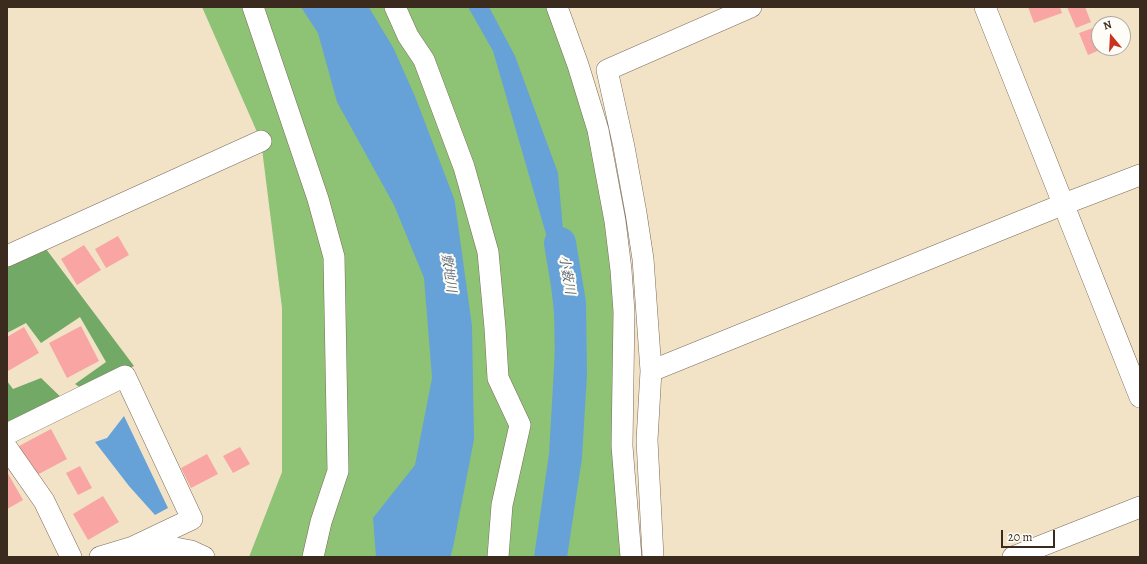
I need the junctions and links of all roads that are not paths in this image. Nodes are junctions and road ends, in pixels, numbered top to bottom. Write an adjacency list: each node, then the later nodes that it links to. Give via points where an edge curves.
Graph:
1 (253, 7): 19 (street, via 318,199 334,257 338,471 321,522)
2 (395, 7): 20 (street, via 408,36 424,60 464,167 488,252 498,378 520,425 502,505)
3 (557, 7): 21 (street, via 598,130 615,221 624,312 622,446)
4 (751, 7): 10 (street, via 607,70 624,147 643,258)
5 (986, 7): 8 (street)
6 (261, 141): 9 (street)
7 (1140, 175): 8 (street)
8 (1064, 204): 10 (street); 11 (street)
9 (7, 256)
10 (651, 371): 22 (street, via 647,440)
11 (1140, 397)
12 (7, 434): 15 (street, via 125,376 192,519)
13 (7, 448): 16 (street, via 44,501)
14 (1140, 507): 23 (street)
15 (133, 547): 17 (street); 18 (street, via 165,546 191,551)
16 (71, 557)
17 (100, 557)
18 (204, 557)
19 (313, 557)
20 (498, 557)
21 (631, 557)
22 (653, 557)
23 (1013, 557)

